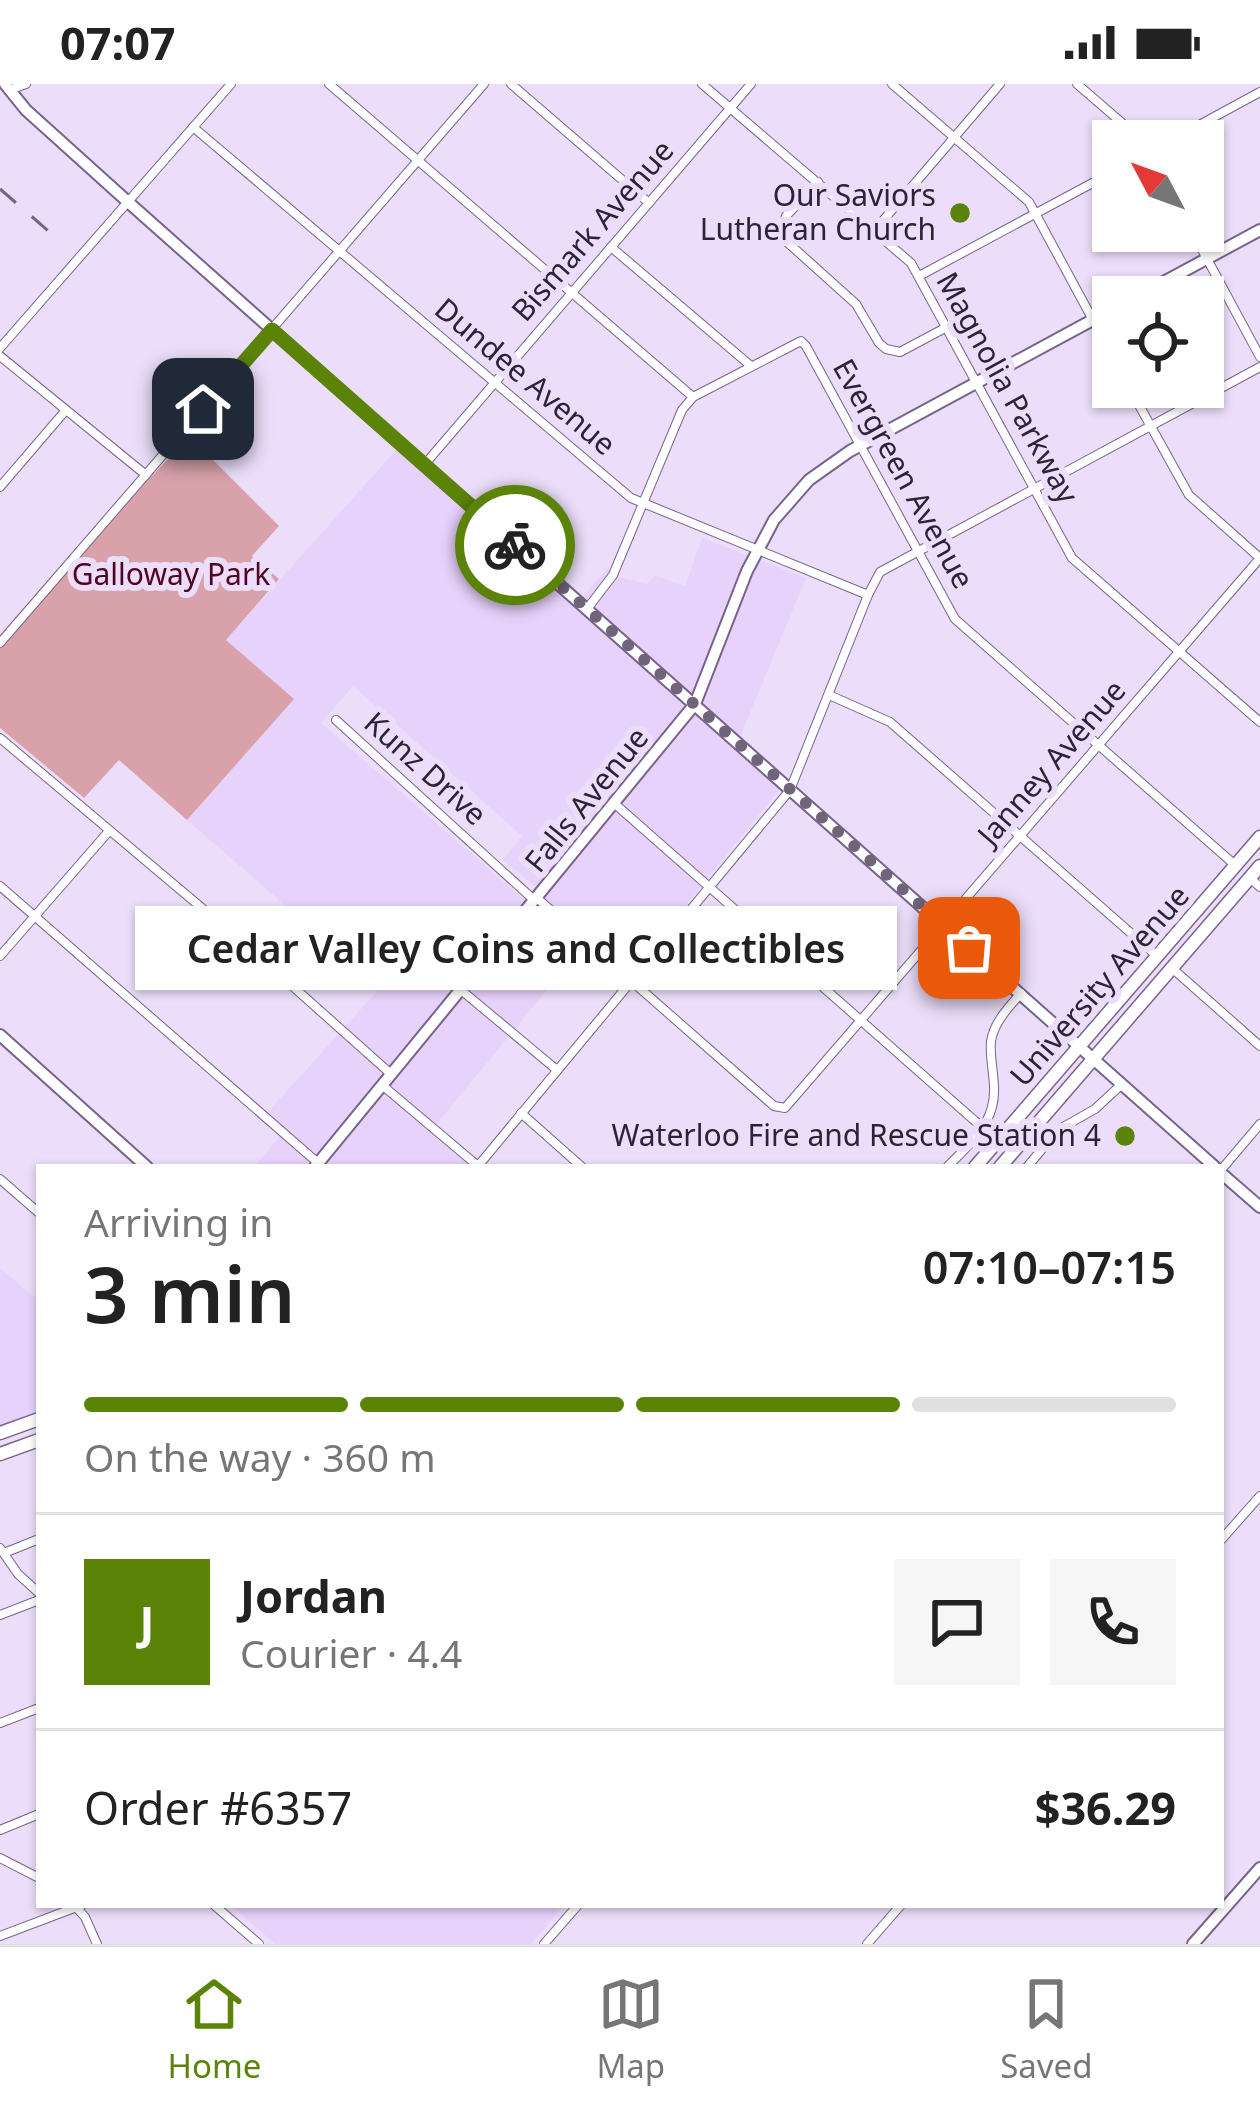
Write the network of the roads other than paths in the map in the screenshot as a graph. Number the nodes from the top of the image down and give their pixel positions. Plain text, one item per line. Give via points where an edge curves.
1 (26, 84) edge
2 (231, 84) edge
3 (329, 84) edge
4 (484, 84) edge
5 (511, 84) edge
6 (702, 84) edge
7 (751, 84) edge
8 (892, 84) edge
9 (1000, 84) edge
10 (1077, 84) edge
11 (1259, 89) edge
12 (5, 90) edge
13 (730, 108) junction
14 (1119, 120) edge
15 (1206, 120) edge
16 (193, 127) junction
17 (954, 137) junction
18 (418, 160) junction
19 (818, 182) junction
20 (1092, 183) edge
21 (128, 202) junction
22 (649, 203) junction
23 (1036, 214) junction
24 (1260, 230) edge
25 (874, 231) junction
26 (611, 247) junction
27 (340, 251) junction
28 (1203, 252) edge
29 (1207, 259) junction
30 (1175, 276) edge
31 (919, 277) junction
32 (572, 293) junction
33 (1092, 318) edge
34 (1092, 321) edge
35 (945, 328) junction
36 (272, 330) junction
37 (0, 352) edge
38 (1260, 357) edge
39 (751, 366) junction
40 (1260, 367) edge
41 (496, 383) junction
42 (976, 383) junction
43 (693, 397) junction
44 (1141, 408) edge
45 (66, 410) junction
46 (1151, 426) junction
47 (861, 446) junction
48 (425, 464) junction
49 (146, 476) junction
50 (0, 487) edge
51 (1035, 489) junction
52 (644, 504) junction
53 (757, 550) junction
54 (919, 551) junction
55 (1260, 558) edge
56 (868, 595) junction
57 (587, 609) junction
58 (0, 643) edge
59 (1180, 651) junction
60 (829, 695) junction
61 (695, 704) junction
62 (336, 720) dead end
63 (1260, 722) edge
64 (0, 738) edge
65 (1099, 745) junction
66 (790, 790) junction
67 (615, 804) junction
68 (109, 831) junction
69 (1021, 836) junction
70 (1260, 837) edge
71 (1235, 866) junction
72 (1260, 866) edge
73 (1255, 882) edge
74 (0, 886) edge
75 (710, 887) junction
76 (537, 900) junction
77 (35, 916) junction
78 (944, 926) junction
79 (0, 956) edge
80 (1157, 956) junction
81 (1172, 968) junction
82 (632, 980) junction
83 (461, 990) junction
84 (1021, 994) junction
85 (861, 1021) junction
86 (0, 1035) edge
87 (1079, 1046) junction
88 (1260, 1046) edge
89 (1094, 1059) junction
90 (557, 1070) junction
91 (391, 1074) junction
92 (1122, 1084) junction
93 (382, 1085) junction
94 (785, 1108) joint
95 (521, 1113) junction
96 (1260, 1124) edge
97 (983, 1128) junction
98 (144, 1164) edge
99 (316, 1164) edge
100 (318, 1164) edge
101 (476, 1164) edge
102 (480, 1164) edge
103 (579, 1164) edge
104 (950, 1164) edge
105 (978, 1164) edge
106 (1003, 1164) edge
107 (1030, 1164) edge
108 (1212, 1164) edge
109 (1224, 1164) edge
110 (1224, 1175) edge
111 (0, 1179) edge
112 (1260, 1207) edge
113 (36, 1210) edge
114 (36, 1420) edge
115 (0, 1432) edge
116 (36, 1441) edge
117 (0, 1454) edge
118 (1260, 1496) edge
119 (1224, 1537) edge
120 (36, 1539) edge
121 (2, 1550) edge
122 (36, 1593) edge
123 (36, 1597) edge
124 (0, 1615) edge
125 (36, 1709) edge
126 (0, 1724) edge
127 (36, 1815) edge
128 (0, 1830) edge
129 (0, 1858) edge
130 (1260, 1868) edge
131 (36, 1876) edge
132 (72, 1908) edge
133 (78, 1908) edge
134 (217, 1908) edge
135 (575, 1908) edge
136 (899, 1908) edge
137 (0, 1936) edge
138 (97, 1944) edge
139 (259, 1944) edge
140 (544, 1944) edge
141 (867, 1944) edge
142 (1193, 1944) edge

1 - 12 street
2 - 16 street
3 - 18 street
4 - 18 street
5 - 22 street
6 - 13 street, Magnolia Parkway
7 - 13 street, Bismark Avenue
8 - 17 street
9 - 17 street
10 - 14 street
11 - 15 street
12 - 21 main road
13 - 19 street, Magnolia Parkway
13 - 22 street, Bismark Avenue
16 - 21 street
16 - 27 street, Dundee Avenue
17 - 23 street
17 - 25 street
18 - 27 street
18 - 32 street
19 - 25 street, Magnolia Parkway
19 - 35 street via 786,217 787,242 856,304 886,349 900,352
20 - 23 street
21 - 36 main road
21 - 37 street
22 - 26 street, Bismark Avenue
23 - 31 street
23 - 33 street
24 - 29 main road
25 - 31 street, Magnolia Parkway
26 - 32 street, Bismark Avenue
26 - 39 street
27 - 36 street
27 - 41 street, Dundee Avenue
28 - 29 street
29 - 30 main road
29 - 38 street
31 - 35 street, Magnolia Parkway
32 - 41 street, Bismark Avenue
32 - 43 street
34 - 42 main road, Falls Avenue
35 - 42 street, Magnolia Parkway
36 - 48 main road
36 - 49 street
37 - 45 street
39 - 43 street
39 - 47 street, Evergreen Avenue via 801,341
40 - 46 street
41 - 48 street, Bismark Avenue
41 - 52 street, Dundee Avenue
42 - 47 main road, Falls Avenue
42 - 51 street, Magnolia Parkway
43 - 52 street
44 - 46 street
45 - 49 street
45 - 50 street
46 - 51 street
46 - 55 street via 1189,495
47 - 53 main road, Falls Avenue via 797,492
47 - 54 street, Evergreen Avenue
48 - 57 main road
49 - 58 street
51 - 54 street
51 - 59 street, Magnolia Parkway via 1072,558
52 - 53 street, Dundee Avenue
52 - 57 street via 613,575
53 - 56 street, Dundee Avenue
53 - 61 main road, Falls Avenue
54 - 56 street via 880,572
54 - 65 street, Evergreen Avenue via 955,619
55 - 59 street, Janney Avenue
56 - 60 street
57 - 61 main road
59 - 63 street, Magnolia Parkway
59 - 65 street, Janney Avenue
60 - 66 street
60 - 69 street via 890,722
61 - 66 main road
61 - 67 main road, Falls Avenue
62 - 76 street, Kunz Drive
64 - 68 street
65 - 69 street, Janney Avenue
65 - 71 street, Evergreen Avenue
66 - 75 street
66 - 78 main road
67 - 75 street
67 - 76 main road, Falls Avenue
68 - 77 street
68 - 91 street
69 - 78 street, Janney Avenue
69 - 80 street
70 - 71 main road, University Avenue
71 - 80 main road, University Avenue
72 - 73 main road, University Avenue
73 - 81 main road, University Avenue
74 - 77 street
75 - 82 street
75 - 85 street
76 - 82 street, Kunz Drive
76 - 83 main road, Falls Avenue
77 - 79 street
77 - 99 street
78 - 84 main road
78 - 85 street, Janney Avenue
80 - 87 main road, University Avenue
81 - 88 street
81 - 89 main road, University Avenue
82 - 90 street
82 - 94 street, Kunz Drive via 773,1106
83 - 90 street
83 - 91 main road, Falls Avenue
84 - 87 main road
84 - 97 street via 994,1031 994,1094
85 - 94 street, Janney Avenue
85 - 97 street
86 - 98 main road
87 - 89 main road
87 - 105 main road, University Avenue
89 - 92 main road
89 - 106 main road, University Avenue
90 - 95 street
91 - 93 main road, Falls Avenue
92 - 107 street via 1058,1130
92 - 108 main road
93 - 100 main road, Falls Avenue
93 - 101 street
95 - 102 street
95 - 103 street
96 - 109 street
97 - 104 street
110 - 112 main road
111 - 113 street
114 - 115 main road
116 - 117 main road
118 - 119 street
120 - 121 street
121 - 122 street
123 - 124 street
125 - 126 street
127 - 128 street
129 - 131 street
130 - 142 main road
132 - 137 street
133 - 138 street
134 - 139 street
135 - 140 street
136 - 141 street

